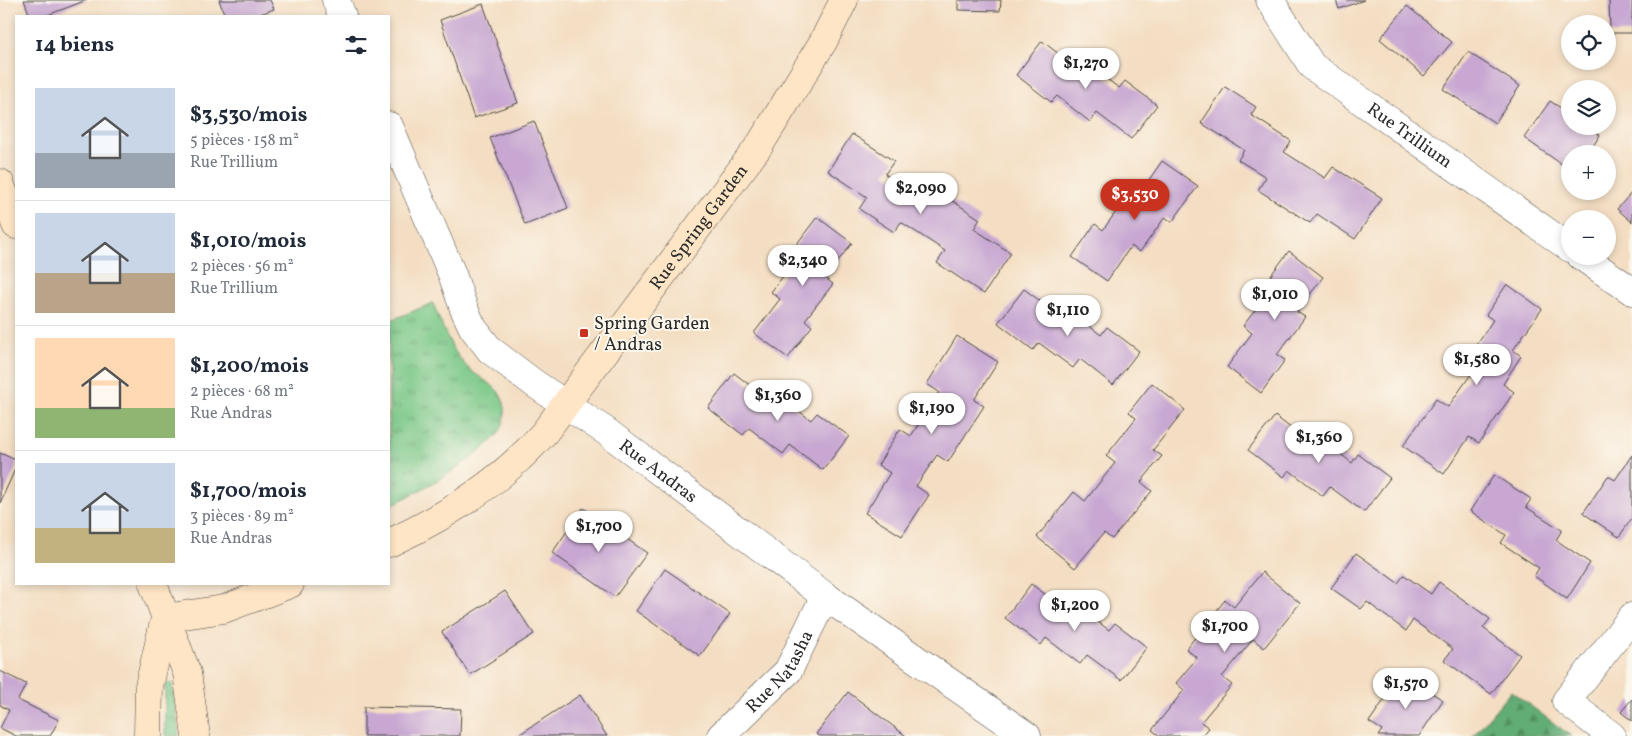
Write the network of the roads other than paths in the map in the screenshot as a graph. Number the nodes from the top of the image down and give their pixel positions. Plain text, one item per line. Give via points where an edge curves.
1 (336, 0) edge
2 (844, 0) edge
3 (1270, 0) edge
4 (342, 15) edge
5 (390, 128) edge
6 (0, 183) edge
7 (15, 222) edge
8 (1561, 242) edge
9 (1595, 265) edge
10 (1632, 291) edge
11 (566, 405) junction
12 (390, 544) edge
13 (154, 585) edge
14 (287, 585) edge
15 (824, 596) junction
16 (1632, 617) edge
17 (165, 618) junction
18 (148, 736) edge
19 (196, 736) edge
20 (721, 736) edge
21 (1027, 736) edge
22 (1612, 736) edge

1 - 4 street
2 - 11 street, Rue Spring Garden via 823,42 760,146
3 - 8 street, Rue Trillium via 1312,66
5 - 11 street, Rue Andras via 473,328 502,360
6 - 7 street
9 - 10 street
11 - 12 street, Rue Spring Garden via 537,441 486,487 433,522
11 - 15 street, Rue Andras via 607,432
13 - 17 street
14 - 17 street via 224,609
15 - 20 street, Rue Natasha via 788,671
15 - 21 street, Rue Andras
16 - 22 street via 1566,701
17 - 18 street via 149,686
17 - 19 street via 187,673

